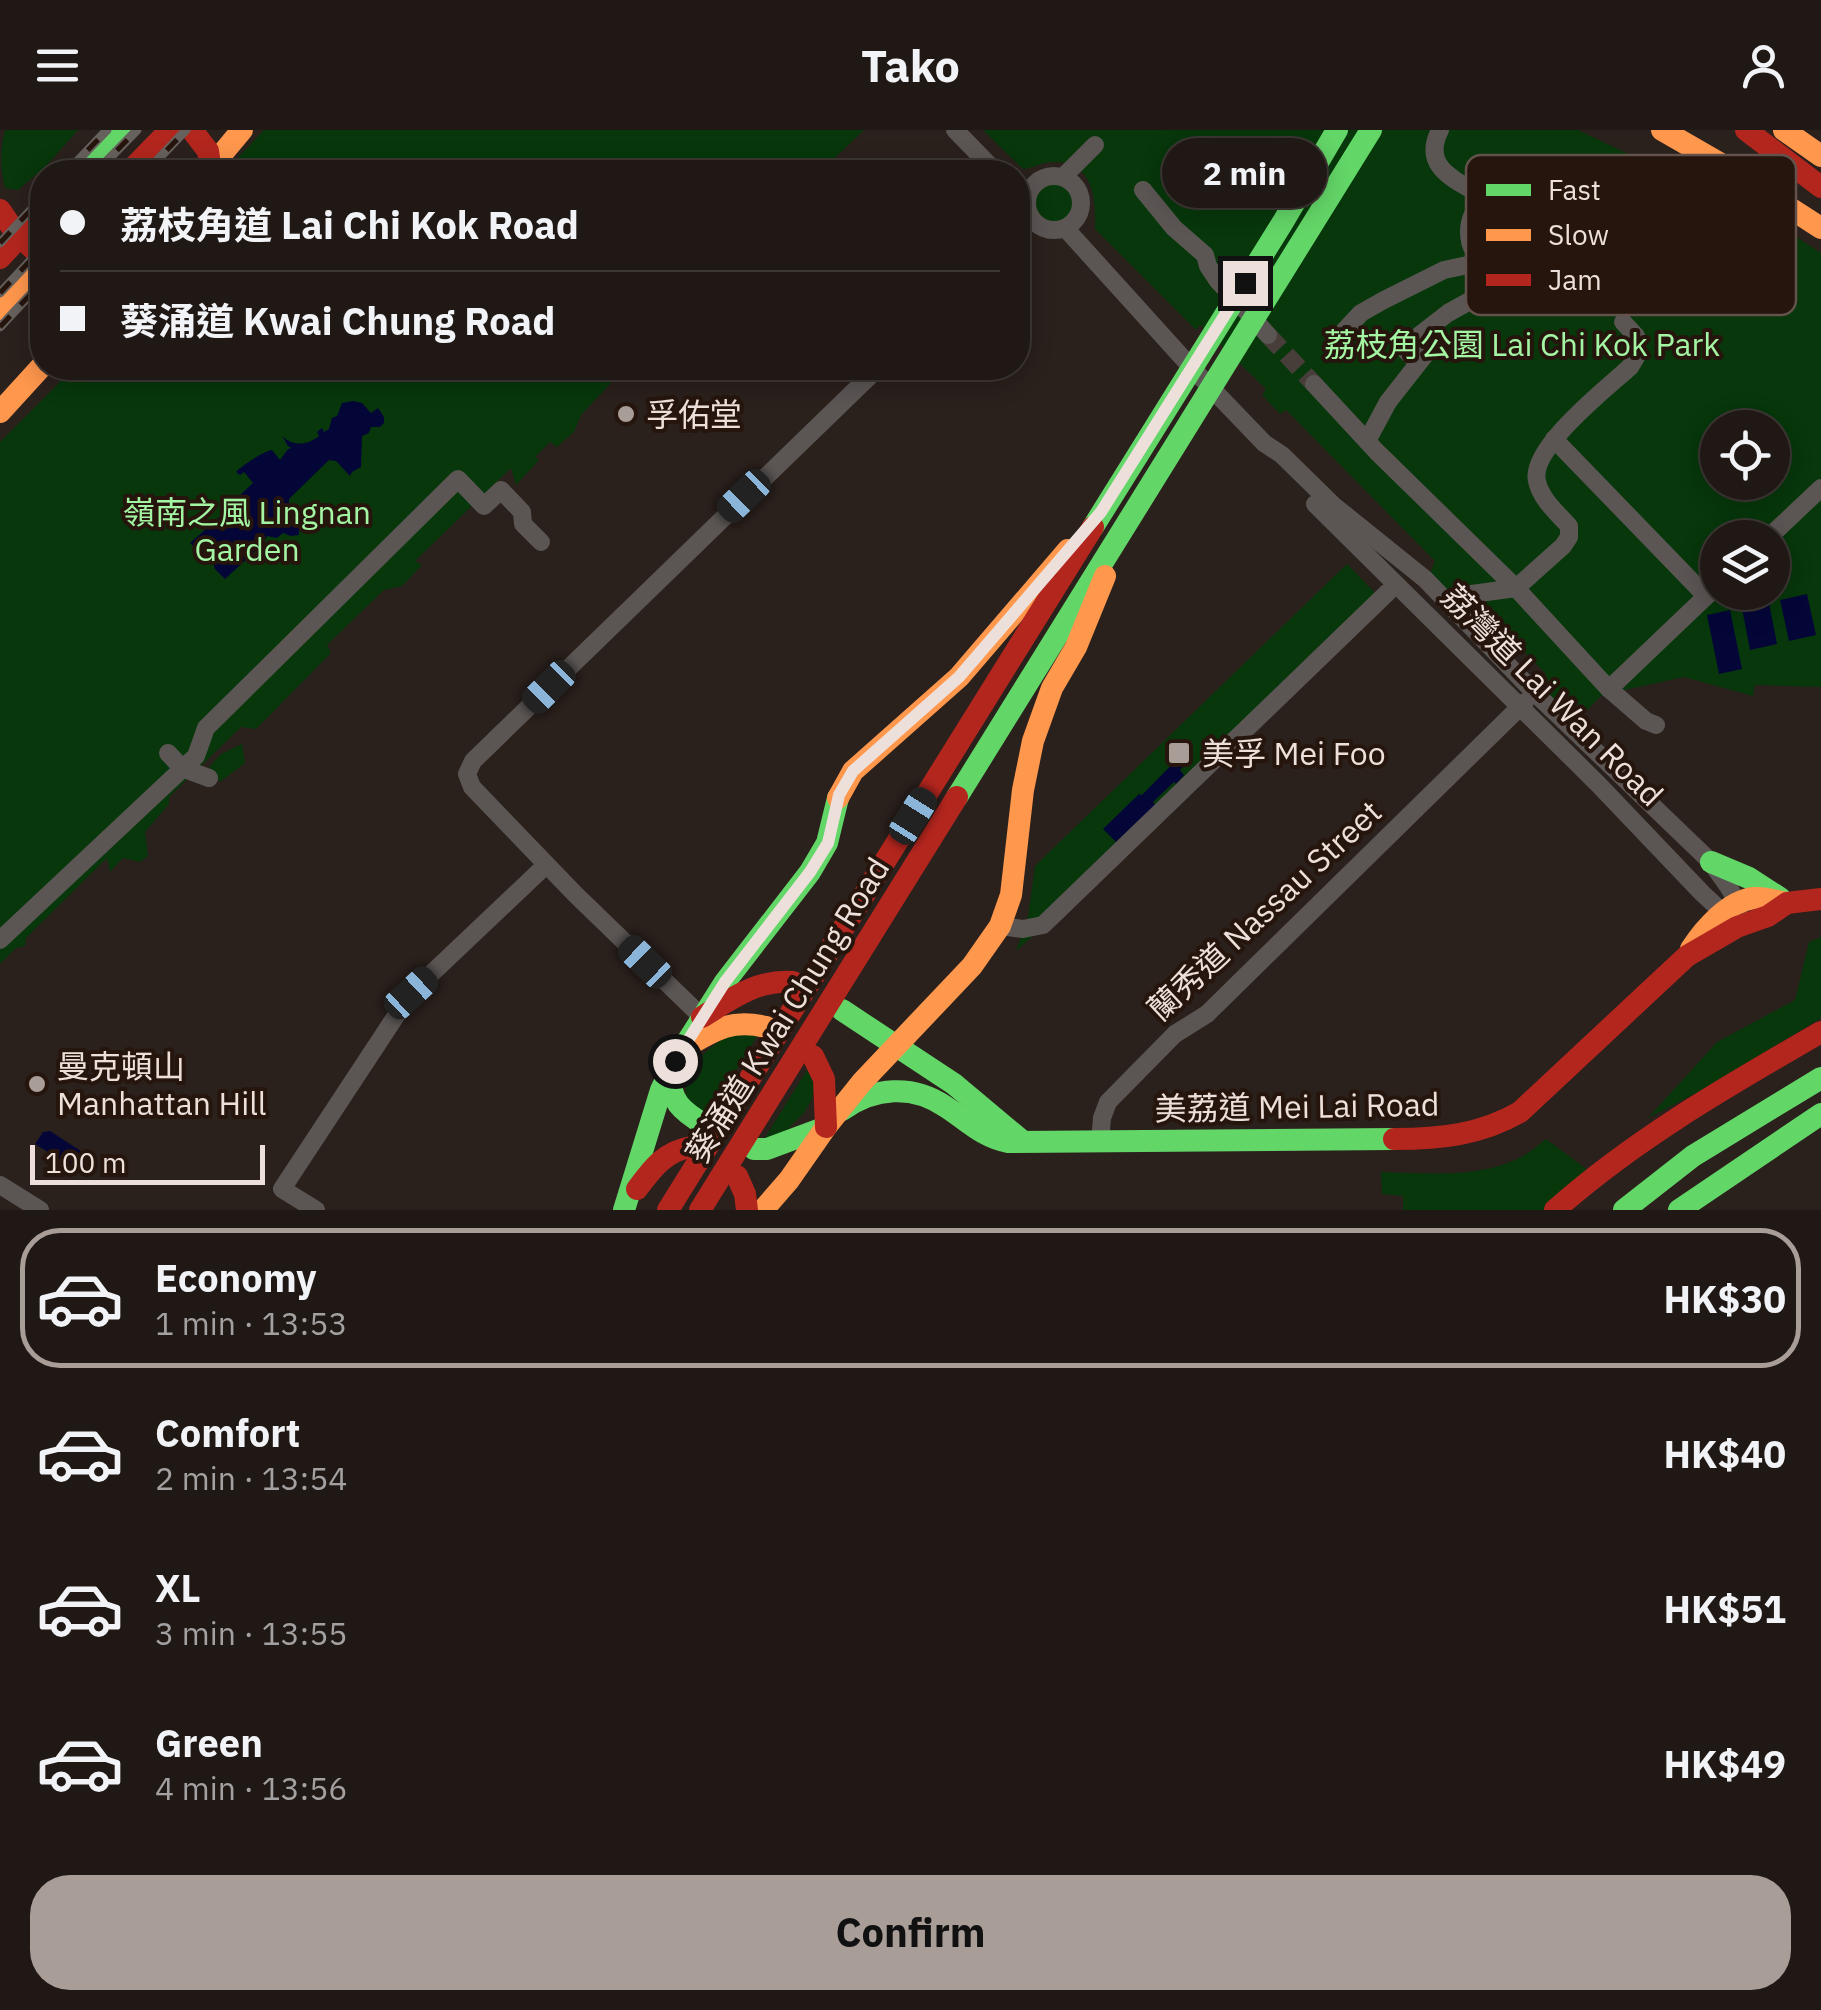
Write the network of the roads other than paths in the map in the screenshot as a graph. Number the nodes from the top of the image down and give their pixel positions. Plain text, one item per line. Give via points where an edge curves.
1 (122, 130) edge
2 (170, 130) edge
3 (955, 130) edge
4 (1337, 130) edge
5 (1372, 130) edge
6 (1440, 130) edge
7 (1662, 130) edge
8 (1746, 130) edge
9 (1784, 130) edge
10 (241, 132) edge
11 (196, 135) edge
12 (1095, 145) dead end
13 (1705, 155) edge
14 (1778, 155) edge
15 (1821, 156) edge
16 (93, 160) edge
17 (141, 160) edge
18 (209, 160) edge
19 (219, 160) edge
20 (984, 160) edge
21 (1796, 169) edge
22 (1063, 177) junction
23 (1466, 185) edge
24 (1030, 187) edge
25 (1821, 188) edge
26 (1143, 190) dead end
27 (0, 210) edge
28 (1796, 212) edge
29 (1030, 225) edge
30 (30, 227) edge
31 (1821, 228) edge
32 (1066, 229) junction
33 (30, 248) edge
34 (0, 258) edge
35 (1466, 265) edge
36 (30, 275) edge
37 (1466, 303) edge
38 (0, 309) edge
39 (1623, 322) dead end
40 (1268, 335) tunnel mouth
41 (1332, 343) dead end
42 (30, 379) edge
43 (866, 380) edge
44 (1314, 384) tunnel mouth
45 (0, 412) edge
46 (1554, 438) junction
47 (1367, 441) junction
48 (1264, 442) junction
49 (1821, 488) edge
50 (1101, 512) junction
51 (1787, 520) edge
52 (1126, 527) junction
53 (541, 542) dead end
54 (1700, 579) edge
55 (1516, 588) junction
56 (1388, 592) dead end
57 (1457, 596) dead end
58 (1700, 603) edge
59 (1610, 690) junction
60 (1534, 692) junction
61 (1519, 707) junction
62 (1656, 725) dead end
63 (168, 753) dead end
64 (182, 768) junction
65 (209, 778) dead end
66 (1705, 857) junction
67 (546, 865) junction
68 (1821, 899) edge
69 (1787, 903) junction
70 (1733, 915) junction
71 (1000, 926) junction
72 (0, 940) edge
73 (794, 982) dead end
74 (842, 1010) dead end
75 (702, 1018) junction
76 (766, 1027) dead end
77 (1821, 1032) edge
78 (895, 1046) junction
79 (682, 1049) junction
80 (1821, 1050) edge
81 (813, 1056) dead end
82 (669, 1072) junction
83 (1821, 1078) edge
84 (1821, 1114) edge
85 (830, 1121) junction
86 (705, 1125) dead end
87 (1021, 1140) junction
88 (1100, 1142) junction
89 (691, 1147) dead end
90 (754, 1150) dead end
91 (737, 1176) dead end
92 (0, 1184) edge
93 (626, 1205) edge
94 (671, 1205) edge
95 (40, 1210) edge
96 (316, 1210) edge
97 (700, 1210) edge
98 (747, 1210) edge
99 (763, 1210) edge
100 (1556, 1210) edge
101 (1587, 1210) edge
102 (1624, 1210) edge
103 (1679, 1210) edge

1 - 16 main road
2 - 17 main road
3 - 20 street
4 - 50 main road, 葵涌道 Kwai Chung Road
5 - 52 main road, 葵涌道 Kwai Chung Road
6 - 23 street via 1433,144 1437,162
7 - 13 main road
8 - 14 main road
9 - 15 main road
10 - 19 main road
11 - 18 main road
12 - 22 street
21 - 25 main road
22 - 24 street, 荔灣道 Lai Wan Road via 1047,176
22 - 32 street via 1082,202
26 - 40 street via 1206,255 1218,281
27 - 33 main road
28 - 31 main road
29 - 32 street, 荔灣道 Lai Wan Road
30 - 34 main road
32 - 48 street, 荔灣道 Lai Wan Road
35 - 41 street via 1384,300
36 - 38 main road
37 - 47 street via 1408,344 1412,357 1424,356
39 - 46 street via 1636,336 1636,357
42 - 45 main road
43 - 67 street via 474,761 467,774 472,787
44 - 47 street
46 - 54 street
46 - 55 street via 1536,473 1537,485 1570,526 1569,537
47 - 55 street
48 - 60 street, 荔灣道 Lai Wan Road via 1424,578
48 - 61 street, 荔灣道 Lai Wan Road via 1276,466
49 - 51 street
50 - 75 main road via 959,677 853,771 839,795 828,843
50 - 94 main road, 葵涌道 Kwai Chung Road
52 - 71 main road via 1038,724 1025,773 1011,895
52 - 97 main road, 葵涌道 Kwai Chung Road
53 - 64 street via 501,490 484,506 458,479 240,692 206,728 196,756
55 - 57 street
55 - 59 street
56 - 71 street via 1044,925
58 - 59 street
59 - 62 street
60 - 61 street, 蘭秀道 Nassau Street
60 - 66 street, 荔灣道 Lai Wan Road
61 - 70 street, 荔灣道 Lai Wan Road
61 - 88 street, 蘭秀道 Nassau Street via 1207,1014 1176,1034 1108,1102
63 - 64 street
64 - 65 street
64 - 72 street
66 - 69 main road
66 - 70 street, 荔灣道 Lai Wan Road via 1732,889
67 - 75 street
67 - 96 street via 411,993 282,1189
68 - 69 main road
69 - 70 main road via 1768,916
70 - 88 main road, 美荔道 Mei Lai Road via 1497,1126 1430,1139
71 - 78 main road via 972,966
73 - 75 main road via 756,985
74 - 78 main road
75 - 79 main road
76 - 79 main road via 735,1022
77 - 100 main road via 1663,1126
78 - 85 main road
78 - 87 main road
79 - 82 main road
80 - 101 main road via 1669,1144
81 - 85 main road
82 - 86 main road via 672,1099
82 - 93 main road
83 - 102 main road via 1693,1156
84 - 103 main road
85 - 87 main road, 美荔道 Mei Lai Road via 867,1096 915,1092 994,1140
85 - 90 main road, 美荔道 Mei Lai Road
85 - 99 main road
87 - 88 main road, 美荔道 Mei Lai Road
89 - 93 main road via 667,1154
91 - 98 main road
92 - 95 street

